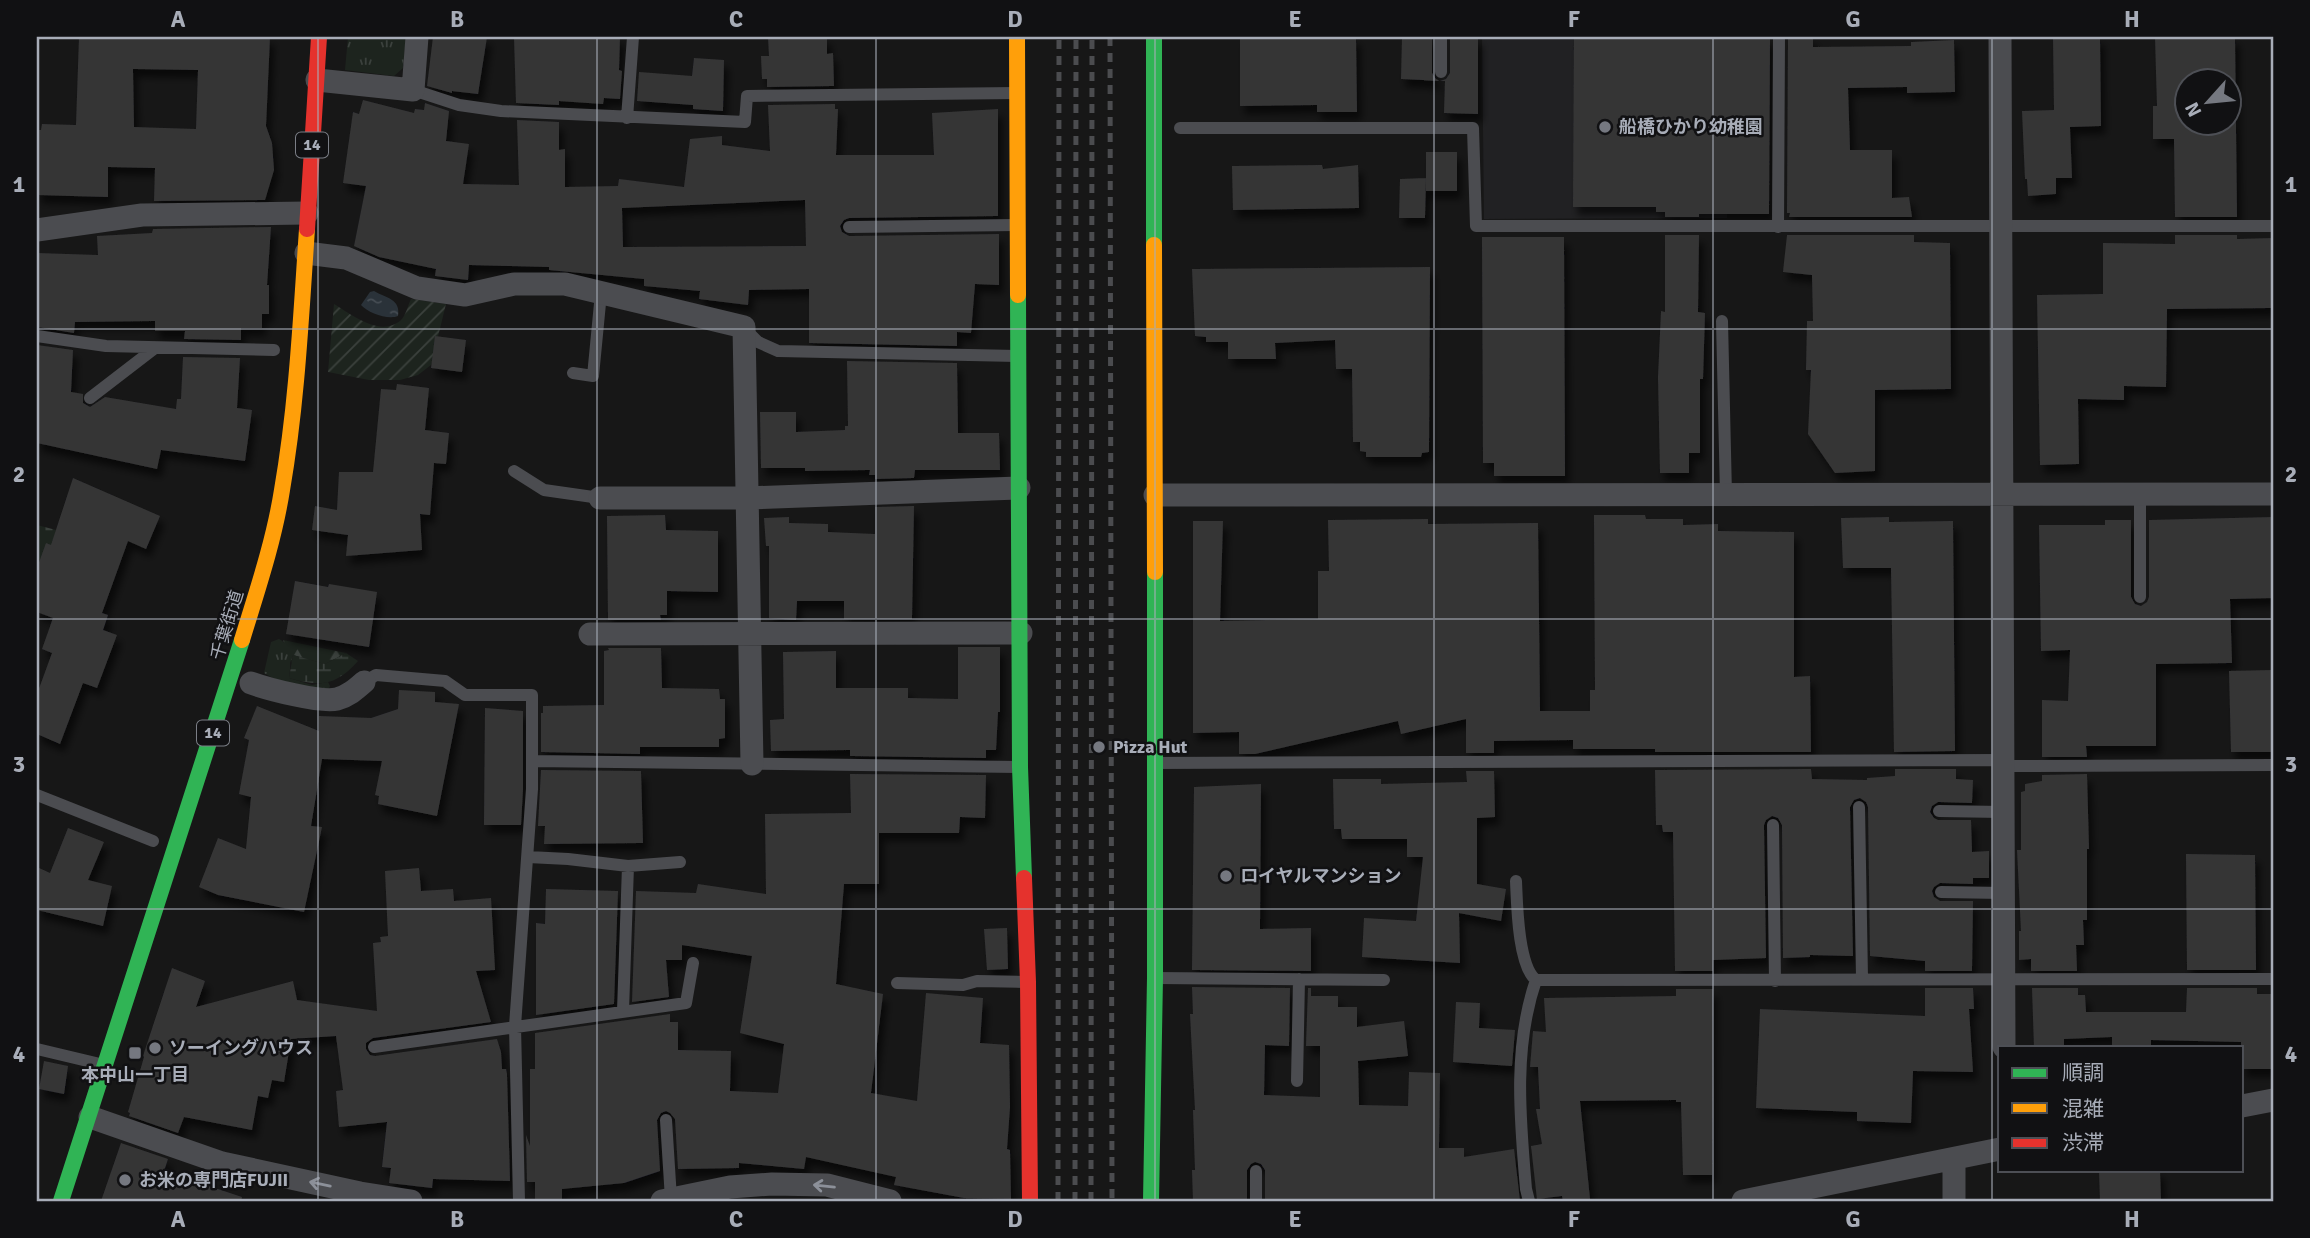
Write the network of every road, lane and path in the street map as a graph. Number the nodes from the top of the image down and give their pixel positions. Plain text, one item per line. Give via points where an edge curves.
1 (319, 37) edge
2 (417, 37) edge
3 (633, 37) edge
4 (1017, 37) edge
5 (1154, 37) edge
6 (1441, 37) edge
7 (1779, 37) edge
8 (2000, 37) edge
9 (1441, 72) dead end
10 (317, 80) junction
11 (413, 90) junction
12 (1017, 93) junction
13 (627, 118) junction
14 (1180, 128) dead end
15 (307, 213) junction
16 (1017, 225) junction
17 (2273, 226) edge
18 (849, 227) dead end
19 (1778, 227) junction
20 (2001, 227) junction
21 (37, 230) edge
22 (306, 253) junction
23 (601, 293) junction
24 (1722, 321) dead end
25 (744, 327) junction
26 (37, 336) edge
27 (155, 348) junction
28 (274, 350) dead end
29 (1017, 356) junction
30 (573, 373) dead end
31 (90, 398) dead end
32 (514, 471) dead end
33 (1020, 488) junction
34 (2273, 494) edge
35 (1155, 495) junction
36 (1726, 495) junction
37 (2002, 495) junction
38 (2140, 495) junction
39 (600, 498) joint
40 (747, 498) junction
41 (2140, 597) dead end
42 (1021, 633) junction
43 (590, 634) dead end
44 (749, 635) junction
45 (364, 681) joint
46 (251, 684) dead end
47 (532, 761) junction
48 (1155, 763) junction
49 (2002, 763) junction
50 (751, 764) junction
51 (2273, 765) edge
52 (1020, 766) junction
53 (37, 795) edge
54 (1859, 807) dead end
55 (1939, 811) dead end
56 (2002, 812) junction
57 (1773, 824) dead end
58 (153, 841) dead end
59 (528, 857) junction
60 (680, 862) dead end
61 (628, 866) junction
62 (1516, 881) dead end
63 (1941, 892) dead end
64 (2003, 893) junction
65 (693, 963) dead end
66 (1155, 978) junction
67 (1862, 978) junction
68 (1299, 979) junction
69 (2003, 979) junction
70 (2273, 979) edge
71 (1384, 980) dead end
72 (1536, 980) junction
73 (1774, 981) junction
74 (1028, 982) junction
75 (897, 983) dead end
76 (623, 1011) junction
77 (515, 1026) junction
78 (2004, 1046) edge
79 (374, 1047) dead end
80 (37, 1049) edge
81 (107, 1066) junction
82 (1297, 1081) dead end
83 (2273, 1100) edge
84 (2244, 1106) edge
85 (90, 1117) junction
86 (666, 1120) dead end
87 (1998, 1149) edge
88 (1954, 1159) junction
89 (1256, 1171) dead end
90 (771, 1193) edge
91 (1826, 1194) edge
92 (361, 1197) edge
93 (667, 1200) edge
94 (61, 1201) edge
95 (411, 1201) edge
96 (519, 1201) edge
97 (890, 1201) edge
98 (1030, 1201) edge
99 (1152, 1201) edge
100 (1256, 1201) edge
101 (1529, 1201) edge
102 (1743, 1201) edge
103 (1954, 1201) edge

1 - 10 main road, 千葉街道 / 14
2 - 11 street
3 - 13 lane
4 - 12 main road
5 - 35 main road
6 - 9 lane
7 - 19 lane
8 - 20 street
10 - 11 street
10 - 15 main road, 千葉街道 / 14
11 - 13 lane via 459,105 501,111
12 - 13 lane via 747,96 745,122
12 - 16 main road
14 - 19 lane via 1473,128 1476,226
15 - 21 street via 142,215
15 - 22 main road, 千葉街道 / 14
16 - 18 lane
16 - 29 main road
17 - 20 lane
19 - 20 lane
20 - 37 street
22 - 23 street via 346,258 417,288 466,296 514,284 565,284
22 - 81 main road, 千葉街道 / 14 via 295,407 265,565
23 - 25 street
23 - 30 lane via 593,376
24 - 36 lane
25 - 29 lane via 758,342 778,351
25 - 40 street
26 - 27 lane
27 - 28 lane
27 - 31 lane
29 - 33 main road
32 - 39 lane via 544,490
33 - 40 street
33 - 42 main road
34 - 38 street
35 - 36 street
35 - 48 main road
36 - 37 street
37 - 38 street
37 - 49 street
38 - 41 lane
39 - 40 street
40 - 44 street
42 - 44 street
42 - 52 main road
43 - 44 street
44 - 50 street
45 - 46 street via 351,694 334,700
45 - 47 lane via 376,675 445,681 465,695 532,695
47 - 50 lane
47 - 59 lane
48 - 49 lane
48 - 66 main road
49 - 51 lane
49 - 56 street
50 - 52 lane
52 - 74 main road
53 - 58 lane
54 - 67 lane
55 - 56 lane
56 - 64 street
57 - 73 lane
59 - 61 lane
59 - 77 lane
60 - 61 lane
61 - 76 lane
62 - 72 lane via 1524,955
63 - 64 lane
64 - 69 street
65 - 76 lane via 686,1003
66 - 68 lane
66 - 99 main road
67 - 69 lane
67 - 73 lane
68 - 71 lane
68 - 82 lane
69 - 70 lane
69 - 78 street
72 - 73 lane
72 - 101 lane via 1523,1038 1519,1106
74 - 75 lane
74 - 98 main road
76 - 77 lane
77 - 79 lane
77 - 96 lane
80 - 81 lane
81 - 85 main road, 千葉街道 / 14
83 - 84 street
92 -> 85 street via 222,1163
85 - 94 main road, 千葉街道 / 14
86 - 93 lane
87 - 88 street
88 - 91 street
88 - 103 street
89 - 100 lane
90 - 93 street via 730,1187
97 -> 90 street via 827,1185
91 - 102 street
92 - 95 street

